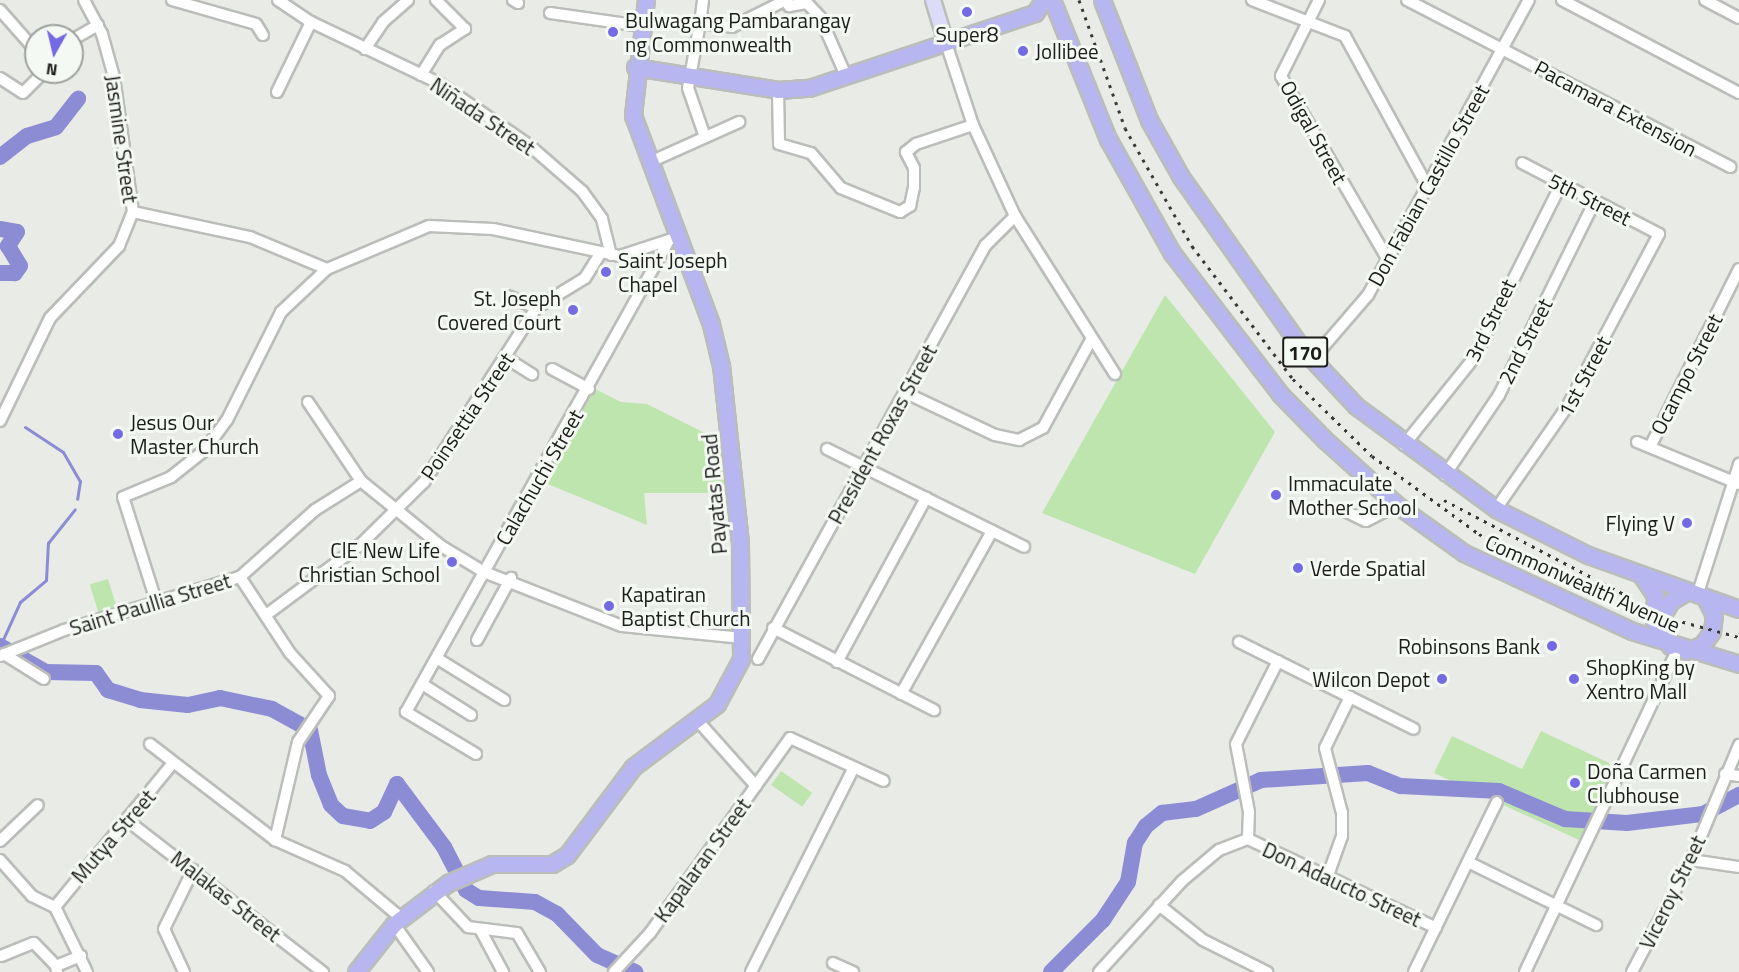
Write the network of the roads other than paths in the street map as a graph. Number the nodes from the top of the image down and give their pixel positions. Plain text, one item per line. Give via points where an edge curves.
1 (84, 0) edge
2 (172, 0) edge
3 (278, 0) edge
4 (408, 0) edge
5 (436, 0) edge
6 (646, 0) edge
7 (703, 0) edge
8 (786, 0) edge
9 (933, 0) edge
10 (1043, 0) edge
11 (1052, 0) edge
12 (1101, 0) edge
13 (1252, 0) edge
14 (1319, 0) edge
15 (1407, 0) edge
16 (1530, 0) edge
17 (1562, 0) edge
18 (1705, 0) edge
19 (1423, 4) edge
20 (0, 10) edge
21 (550, 13) dead end
22 (1739, 18) edge
23 (310, 22) junction
24 (700, 23) junction
25 (1306, 23) junction
26 (98, 25) junction
27 (641, 26) junction
28 (84, 33) edge
29 (263, 35) dead end
30 (24, 37) edge
31 (946, 43) junction
32 (364, 49) junction
33 (1502, 49) junction
34 (635, 67) junction
35 (421, 75) junction
36 (846, 76) junction
37 (689, 77) junction
38 (0, 78) edge
39 (32, 84) edge
40 (778, 90) junction
41 (277, 93) dead end
42 (1739, 93) edge
43 (739, 122) dead end
44 (973, 125) junction
45 (705, 137) junction
46 (650, 162) junction
47 (1522, 163) dead end
48 (1730, 167) dead end
49 (1561, 184) junction
50 (1427, 186) junction
51 (1595, 201) junction
52 (133, 212) junction
53 (1016, 216) junction
54 (1659, 234) joint
55 (674, 239) junction
56 (606, 255) junction
57 (1387, 258) junction
58 (327, 269) junction
59 (1739, 269) edge
60 (508, 296) dead end
61 (536, 308) junction
62 (1091, 340) junction
63 (506, 358) junction
64 (1312, 360) junction
65 (552, 369) dead end
66 (532, 374) dead end
67 (1114, 374) dead end
68 (590, 389) junction
69 (906, 393) junction
70 (308, 402) dead end
71 (0, 421) edge
72 (1637, 442) dead end
73 (1404, 445) junction
74 (1650, 447) junction
75 (827, 449) dead end
76 (1739, 464) edge
77 (864, 468) junction
78 (1445, 475) junction
79 (361, 481) junction
80 (1735, 483) edge
81 (926, 498) junction
82 (1397, 505) junction
83 (392, 509) junction
84 (1496, 509) junction
85 (1343, 510) dead end
86 (992, 531) junction
87 (1024, 547) dead end
88 (484, 572) junction
89 (1642, 576) junction
90 (240, 577) junction
91 (511, 578) junction
92 (1697, 595) junction
93 (157, 604) junction
94 (1739, 609) edge
95 (266, 615) junction
96 (773, 628) junction
97 (1644, 635) junction
98 (742, 638) junction
99 (477, 640) dead end
100 (1239, 642) dead end
101 (1678, 648) junction
102 (7, 653) edge
103 (438, 659) junction
104 (758, 659) dead end
105 (1278, 661) junction
106 (837, 662) junction
107 (1739, 664) edge
108 (44, 679) dead end
109 (422, 684) junction
110 (901, 694) junction
111 (1350, 697) junction
112 (504, 700) dead end
113 (934, 711) dead end
114 (471, 715) dead end
115 (698, 721) junction
116 (1414, 729) dead end
117 (150, 744) dead end
118 (1739, 745) edge
119 (476, 754) dead end
120 (172, 765) junction
121 (853, 769) junction
122 (1725, 774) junction
123 (1739, 776) edge
124 (884, 781) dead end
125 (756, 786) junction
126 (1497, 802) dead end
127 (38, 805) dead end
128 (128, 820) junction
129 (275, 840) junction
130 (1248, 840) junction
131 (0, 841) edge
132 (0, 860) edge
133 (1691, 860) junction
134 (1468, 862) junction
135 (1739, 867) edge
136 (193, 870) junction
137 (1327, 878) junction
138 (434, 891) junction
139 (1159, 905) junction
140 (1557, 905) junction
141 (55, 907) junction
142 (397, 921) junction
143 (1596, 925) dead end
144 (1436, 928) junction
145 (481, 931) junction
146 (0, 956) edge
147 (81, 956) junction
148 (833, 963) dead end
149 (57, 969) edge
150 (617, 969) edge
151 (87, 972) edge
152 (184, 972) edge
153 (323, 972) edge
154 (356, 972) edge
155 (428, 972) edge
156 (503, 972) edge
157 (540, 972) edge
158 (751, 972) edge
159 (853, 972) edge
160 (1100, 972) edge
161 (1267, 972) edge
162 (1414, 972) edge
163 (1525, 972) edge
164 (1632, 972) edge

1 - 26 street, Jasmine Street
2 - 29 street via 256,24
3 - 23 street, Niñada Street
4 - 32 street via 383,22
5 - 35 street via 465,29 440,45
6 - 27 main road, Payatas Road
7 - 24 street
8 - 24 street via 739,25
8 - 36 street via 789,6 807,3 820,17
9 - 31 street
10 - 31 main road via 1035,12
11 - 82 main road, Commonwealth Avenue / 170 via 1107,139 1172,253 1280,394
12 - 64 main road, Commonwealth Avenue / 170 via 1149,120 1181,177
13 - 25 street
14 - 25 street
15 - 19 street, Pacamara Extension
16 - 33 street, Don Fabian Castillo Street
17 - 42 street
18 - 22 street
19 - 33 street, Pacamara Extension
20 - 30 street
21 - 27 street
23 - 32 street, Niñada Street
23 - 41 street
24 - 37 street
25 - 50 street via 1336,31 1351,44 1394,135
25 - 57 street, Odigal Street via 1282,80
26 - 28 street
26 - 52 street, Jasmine Street via 114,76
27 - 34 main road, Payatas Road
31 - 36 main road
31 - 44 street
32 - 35 street, Niñada Street
33 - 48 street, Pacamara Extension
33 - 50 street, Don Fabian Castillo Street
34 - 37 main road
34 - 46 main road, Payatas Road via 633,115
35 - 56 street, Niñada Street via 510,131 582,190 602,219
36 - 40 main road via 809,88
37 - 40 main road
37 - 45 street
38 - 39 street via 23,93
40 - 44 street via 779,144 811,153 841,188 900,212 910,206 914,187 914,168 906,152 916,144
43 - 45 street
44 - 53 street
45 - 46 street
46 - 55 main road, Payatas Road
47 - 49 street, 5th Street
49 - 51 street, 5th Street
49 - 73 street, 3rd Street via 1473,358
50 - 57 street, Don Fabian Castillo Street
51 - 54 street, 5th Street
51 - 78 street, 2nd Street via 1499,394
52 - 58 street via 250,237
52 - 71 street, Jasmine Street via 120,246 50,318
53 - 62 street
53 - 69 street, President Roxas Street via 986,245
54 - 84 street, 1st Street via 1567,407
55 - 56 street
55 - 68 street, Calachuchi Street
55 - 98 main road, Payatas Road via 711,324 723,375 740,543
56 - 58 street via 493,228 445,225 422,228
56 - 61 street, Poinsettia Street via 585,278
57 - 64 street, Don Fabian Castillo Street via 1360,308
58 - 93 street via 281,312 212,442 171,477 123,497
59 - 74 street, Ocampo Street
60 - 61 street
61 - 63 street, Poinsettia Street
62 - 67 street
62 - 69 street via 1043,428 1019,440 995,435
63 - 66 street
63 - 83 street, Poinsettia Street via 444,456
64 - 73 main road, Commonwealth Avenue / 170 via 1356,406
65 - 68 street
68 - 88 street, Calachuchi Street
69 - 77 street, President Roxas Street
70 - 79 street
72 - 74 street
73 - 78 main road, Commonwealth Avenue / 170
74 - 80 street
75 - 77 street
76 - 80 street
77 - 81 street
77 - 96 street, President Roxas Street
78 - 84 main road, Commonwealth Avenue / 170
79 - 83 street
79 - 90 street, Saint Paullia Street via 315,510
80 - 92 street
81 - 86 street
81 - 106 street
82 - 85 street via 1366,521
82 - 97 main road, Commonwealth Avenue / 170 via 1464,553 1512,579
83 - 88 street
83 - 95 street, Poinsettia Street via 359,546
84 - 89 main road, Commonwealth Avenue / 170
86 - 87 street
86 - 110 street
88 - 91 street
88 - 103 street, Calachuchi Street
89 - 92 main road, Commonwealth Avenue / 170
89 - 97 main road via 1657,603
90 - 93 street, Saint Paullia Street
90 - 95 street
91 - 98 street via 622,626
91 - 99 street
92 - 94 main road, Commonwealth Avenue / 170
92 - 101 main road via 1671,601 1663,615 1662,631
92 - 101 main road via 1714,615 1712,631 1702,645
93 - 102 street, Saint Paullia Street
95 - 129 street via 290,652 329,696 308,725
96 - 104 street, President Roxas Street
96 - 106 street
97 - 101 main road, Commonwealth Avenue / 170
98 - 115 main road, Payatas Road via 733,680
100 - 105 street
101 - 107 main road, Commonwealth Avenue / 170
101 - 140 street
102 - 108 street
103 - 109 street, Calachuchi Street
103 - 112 street
105 - 111 street
105 - 130 street via 1238,737
106 - 110 street
109 - 114 street
109 - 119 street, Calachuchi Street via 406,712
110 - 113 street
111 - 116 street
111 - 137 street via 1325,748 1342,813 1342,837
115 - 125 street, Kapalaran Street
115 - 138 main road, Payatas Road via 633,767 559,861 492,864
117 - 120 street
118 - 122 street, Viceroy Street
120 - 128 street, Mutya Street
120 - 129 street
121 - 124 street
121 - 125 street via 790,738
121 - 158 street
122 - 123 street
122 - 133 street, Viceroy Street
125 - 150 street, Kapalaran Street
126 - 134 street
127 - 131 street
128 - 136 street, Malakas Street
128 - 141 street, Mutya Street
129 - 142 street via 345,871
130 - 137 street, Don Adaucto Street
130 - 139 street via 1219,849
132 - 141 street via 32,896
133 - 135 street
133 - 164 street, Viceroy Street
134 - 140 street
134 - 144 street
136 - 152 street via 164,929
136 - 153 street, Malakas Street
137 - 144 street, Don Adaucto Street
138 - 142 main road, Payatas Road
138 - 145 street via 468,927
139 - 160 street
139 - 161 street via 1203,940
140 - 143 street
140 - 163 street
141 - 147 street
142 - 154 main road, Payatas Road
142 - 155 street
144 - 162 street
145 - 156 street
145 - 157 street via 516,933
146 - 149 street via 34,943
147 - 149 street
147 - 151 street
148 - 159 street

